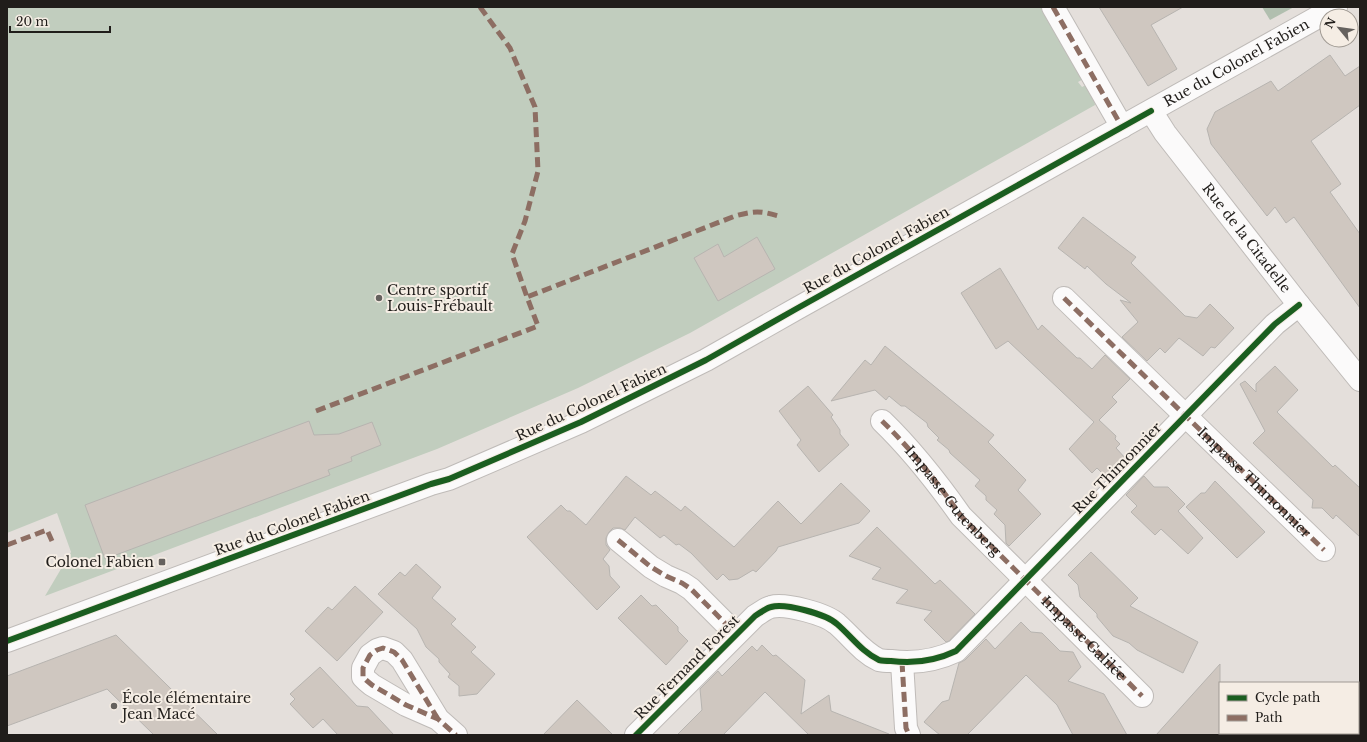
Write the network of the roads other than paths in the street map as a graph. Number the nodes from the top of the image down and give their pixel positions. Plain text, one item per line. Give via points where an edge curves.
1 (1053, 7) edge
2 (1336, 7) edge
3 (1151, 111) junction
4 (1122, 127) junction
5 (1064, 298) dead end
6 (1299, 305) junction
7 (1360, 380) edge
8 (1185, 416) junction
9 (882, 421) dead end
10 (618, 540) dead end
11 (1324, 550) dead end
12 (1025, 580) junction
13 (736, 634) junction
14 (7, 641) edge
15 (956, 651) joint
16 (902, 662) junction
17 (1142, 696) dead end
18 (438, 719) dead end
19 (456, 735) edge
20 (636, 735) edge
21 (908, 735) edge

1 - 4 street
2 - 3 street, Rue du Colonel Fabien
3 - 4 street, Rue du Colonel Fabien
3 - 6 street, Rue de la Citadelle via 1165,133
4 - 14 street, Rue du Colonel Fabien via 706,360 581,422 449,479
5 - 8 street, Impasse Thimonnier
6 - 7 street, Rue de la Citadelle
6 - 8 street, Rue Thimonnier via 1275,324
8 - 11 street, Impasse Thimonnier
8 - 12 street, Rue Thimonnier
9 - 12 street, Impasse Gutenberg via 902,440 961,516
10 - 13 street via 651,567 691,589
12 - 15 street, Rue Thimonnier
12 - 17 street, Impasse Galilée
13 - 16 street, Rue Fernand Forest via 755,616 771,607 794,608 818,614 836,623 864,650 880,660
13 - 20 street, Rue Fernand Forest
15 - 16 street, Rue Fernand Forest via 928,661
16 - 21 street
18 - 19 street

